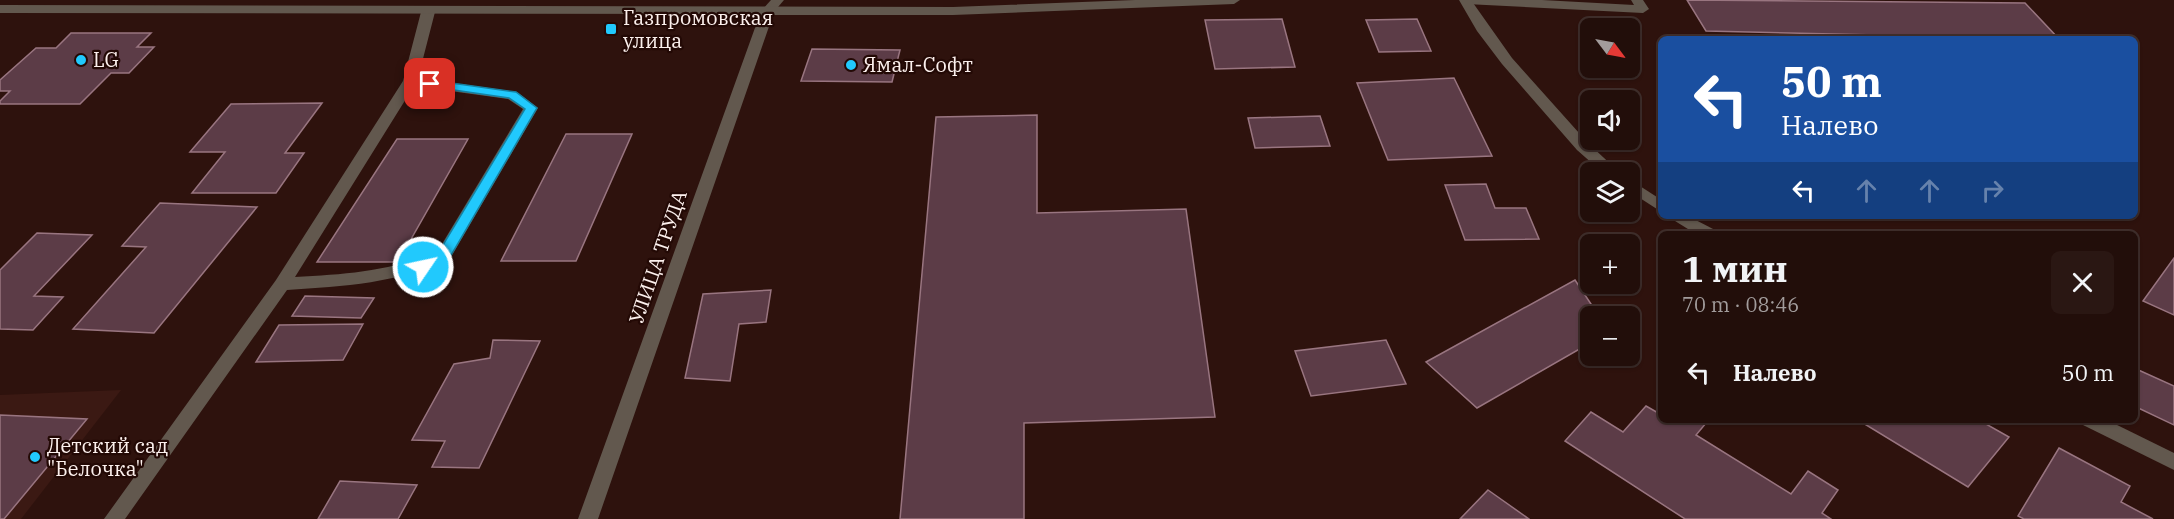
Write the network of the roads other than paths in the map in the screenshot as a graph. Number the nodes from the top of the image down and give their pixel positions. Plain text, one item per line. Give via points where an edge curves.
1 (1234, 0) edge
2 (1466, 0) edge
3 (1637, 0) edge
4 (773, 5) edge
5 (0, 9) edge
6 (428, 12) junction
7 (410, 81) junction
8 (1597, 162) edge
9 (1640, 192) edge
10 (1658, 205) edge
11 (1681, 219) edge
12 (1703, 231) edge
13 (282, 284) junction
14 (2096, 423) edge
15 (2174, 462) edge
16 (114, 519) edge
17 (588, 519) edge

1 - 4 street via 952,11
2 - 3 street via 1643,9
2 - 8 street via 1476,22
4 - 6 street
4 - 17 street, УЛИЦА ТРУДА
5 - 6 street
6 - 7 street
7 - 13 street
7 - 13 street via 512,95 531,108 445,253 423,267 380,277
9 - 10 street
11 - 12 street
13 - 16 street
14 - 15 street

